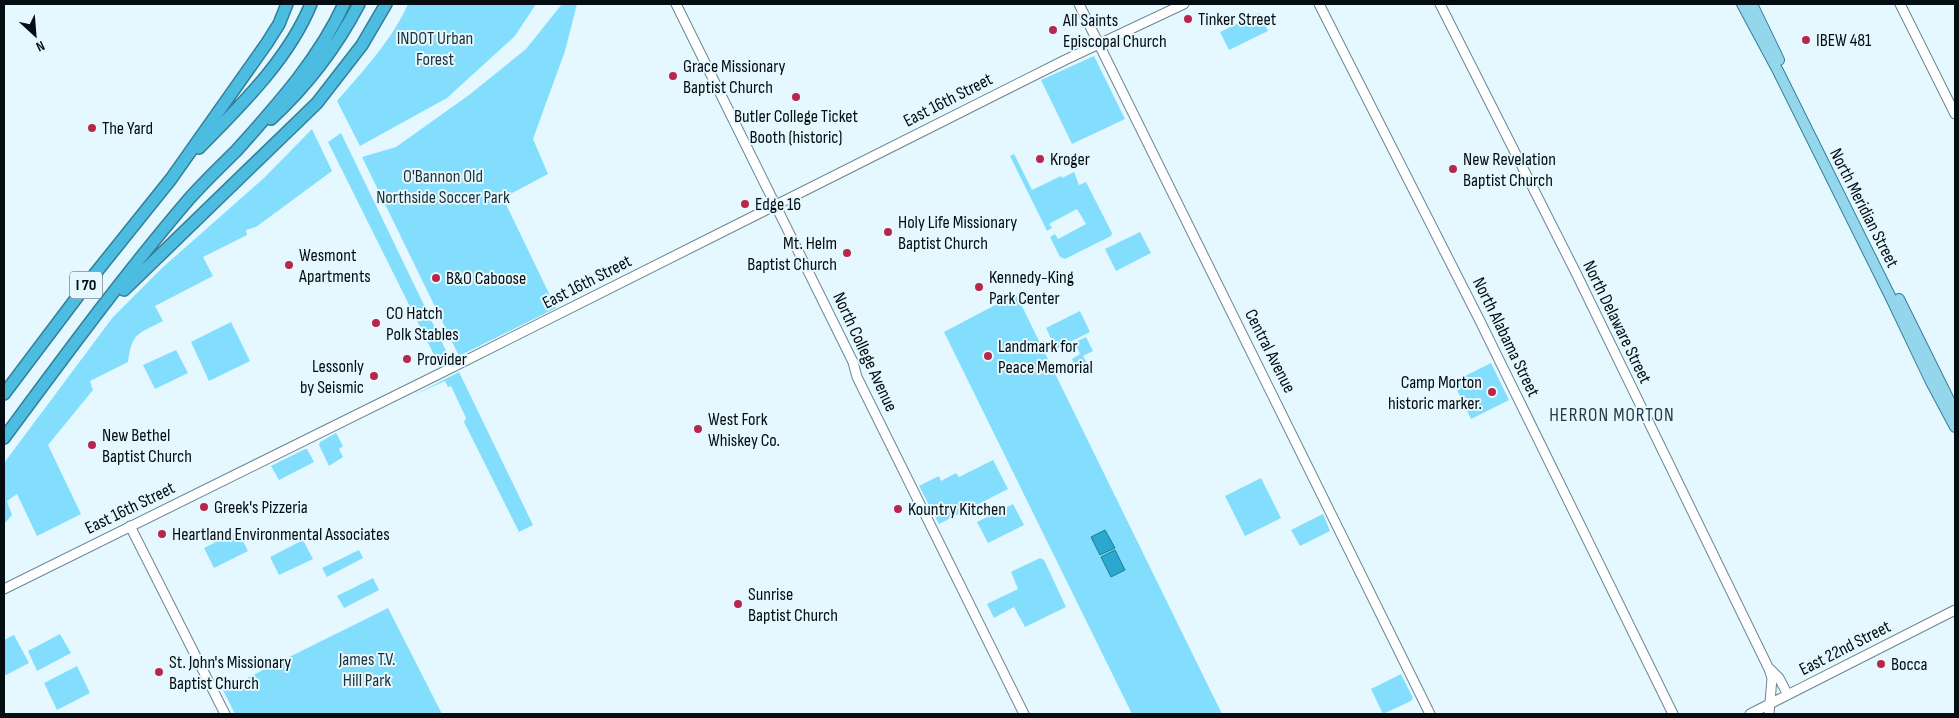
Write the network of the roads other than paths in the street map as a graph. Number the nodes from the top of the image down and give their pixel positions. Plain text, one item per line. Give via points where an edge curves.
1 (287, 4) edge
2 (311, 4) edge
3 (344, 4) edge
4 (359, 4) edge
5 (386, 4) edge
6 (676, 4) edge
7 (1079, 4) edge
8 (1184, 4) edge
9 (1319, 4) edge
10 (1440, 4) edge
11 (1742, 4) edge
12 (1752, 4) edge
13 (1900, 4) edge
14 (1098, 43) junction
15 (317, 62) junction
16 (1955, 114) edge
17 (171, 179) junction
18 (775, 205) junction
19 (75, 342) junction
20 (4, 394) edge
21 (1955, 412) edge
22 (1955, 427) edge
23 (4, 438) edge
24 (130, 526) junction
25 (4, 589) edge
26 (1955, 610) edge
27 (1769, 669) junction
28 (1788, 695) junction
29 (1770, 704) junction
30 (225, 714) edge
31 (1024, 714) edge
32 (1430, 714) edge
33 (1673, 714) edge
34 (1750, 714) edge
35 (1769, 714) edge

1 - 17 highway, I 70 via 267,43
2 - 17 highway via 276,62
3 - 15 highway
4 - 15 highway via 347,27
5 - 19 highway via 362,45 330,89
6 - 18 main road, North College Avenue
7 - 14 main road, Central Avenue
8 - 14 main road, East 16th Street
9 - 33 main road, North Alabama Street via 1480,321
10 - 27 main road, North Delaware Street via 1576,273
11 - 22 main road, North Meridian Street
12 - 21 main road, North Meridian Street
13 - 16 main road
14 - 18 main road, East 16th Street
14 - 32 main road, Central Avenue
15 - 19 highway, I 70 via 190,198
17 - 20 highway, I 70
18 - 24 main road, East 16th Street
18 - 31 main road, North College Avenue
19 - 23 highway, I 70
24 - 25 main road, East 16th Street
24 - 30 main road
26 - 28 main road, East 22nd Street
27 - 28 main road via 1779,678
27 - 29 main road, North Delaware Street via 1772,678
28 - 29 main road, East 22nd Street
29 - 34 main road, East 22nd Street
29 - 35 main road, North Delaware Street

